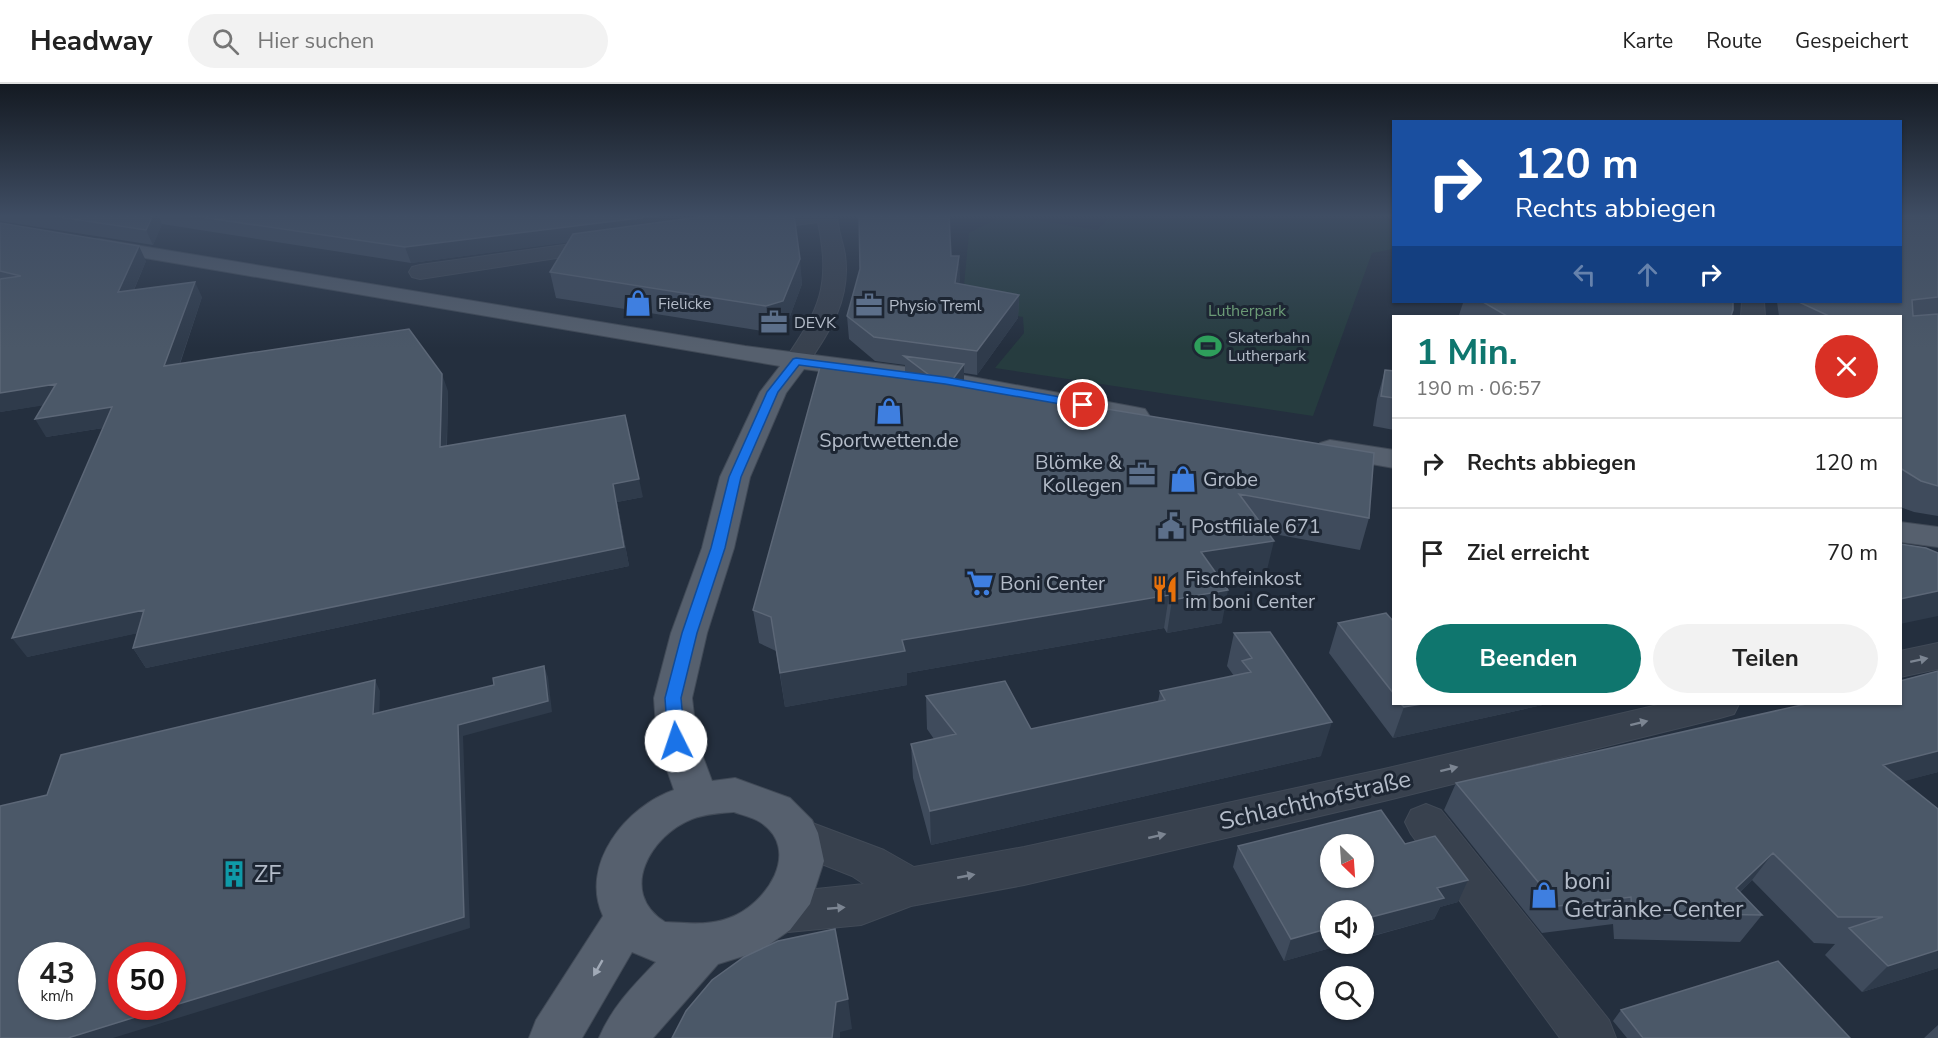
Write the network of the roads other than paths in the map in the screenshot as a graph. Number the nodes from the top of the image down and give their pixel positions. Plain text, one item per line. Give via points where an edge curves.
1 (183, 260) edge
2 (509, 260) edge
3 (834, 260) edge
4 (420, 272) dead end
5 (796, 361) junction
6 (1155, 418) edge
7 (1307, 445) edge
8 (1392, 459) edge
9 (1902, 532) edge
10 (1938, 537) edge
11 (1902, 558) edge
12 (1938, 564) edge
13 (1938, 656) edge
14 (1902, 664) edge
15 (1716, 705) edge
16 (698, 798) junction
17 (1426, 822) dead end
18 (798, 836) junction
19 (909, 887) junction
20 (778, 913) junction
21 (628, 918) junction
22 (702, 948) junction
23 (554, 1038) edge
24 (624, 1038) edge
25 (1591, 1038) edge

1 - 5 main road
2 - 4 street
3 - 5 street via 832,300 818,334
5 - 6 main road via 945,380
5 - 16 main road via 773,392 735,477 673,698 676,741
7 - 8 main road
9 - 10 main road
11 - 12 main road
14 -> 13 street
19 -> 15 street, Schlachthofstraße via 1024,866 1384,785
16 - 18 main road via 735,795 768,804 786,817
16 - 21 main road via 659,817 630,848 620,873 619,893
17 - 25 street
18 - 19 street via 868,863
18 - 20 main road via 800,874
20 -> 19 street, Schlachthofstraße via 861,905
20 - 22 main road via 756,931
21 - 22 main road via 658,942
21 -> 23 main road
22 - 24 main road via 638,1016

